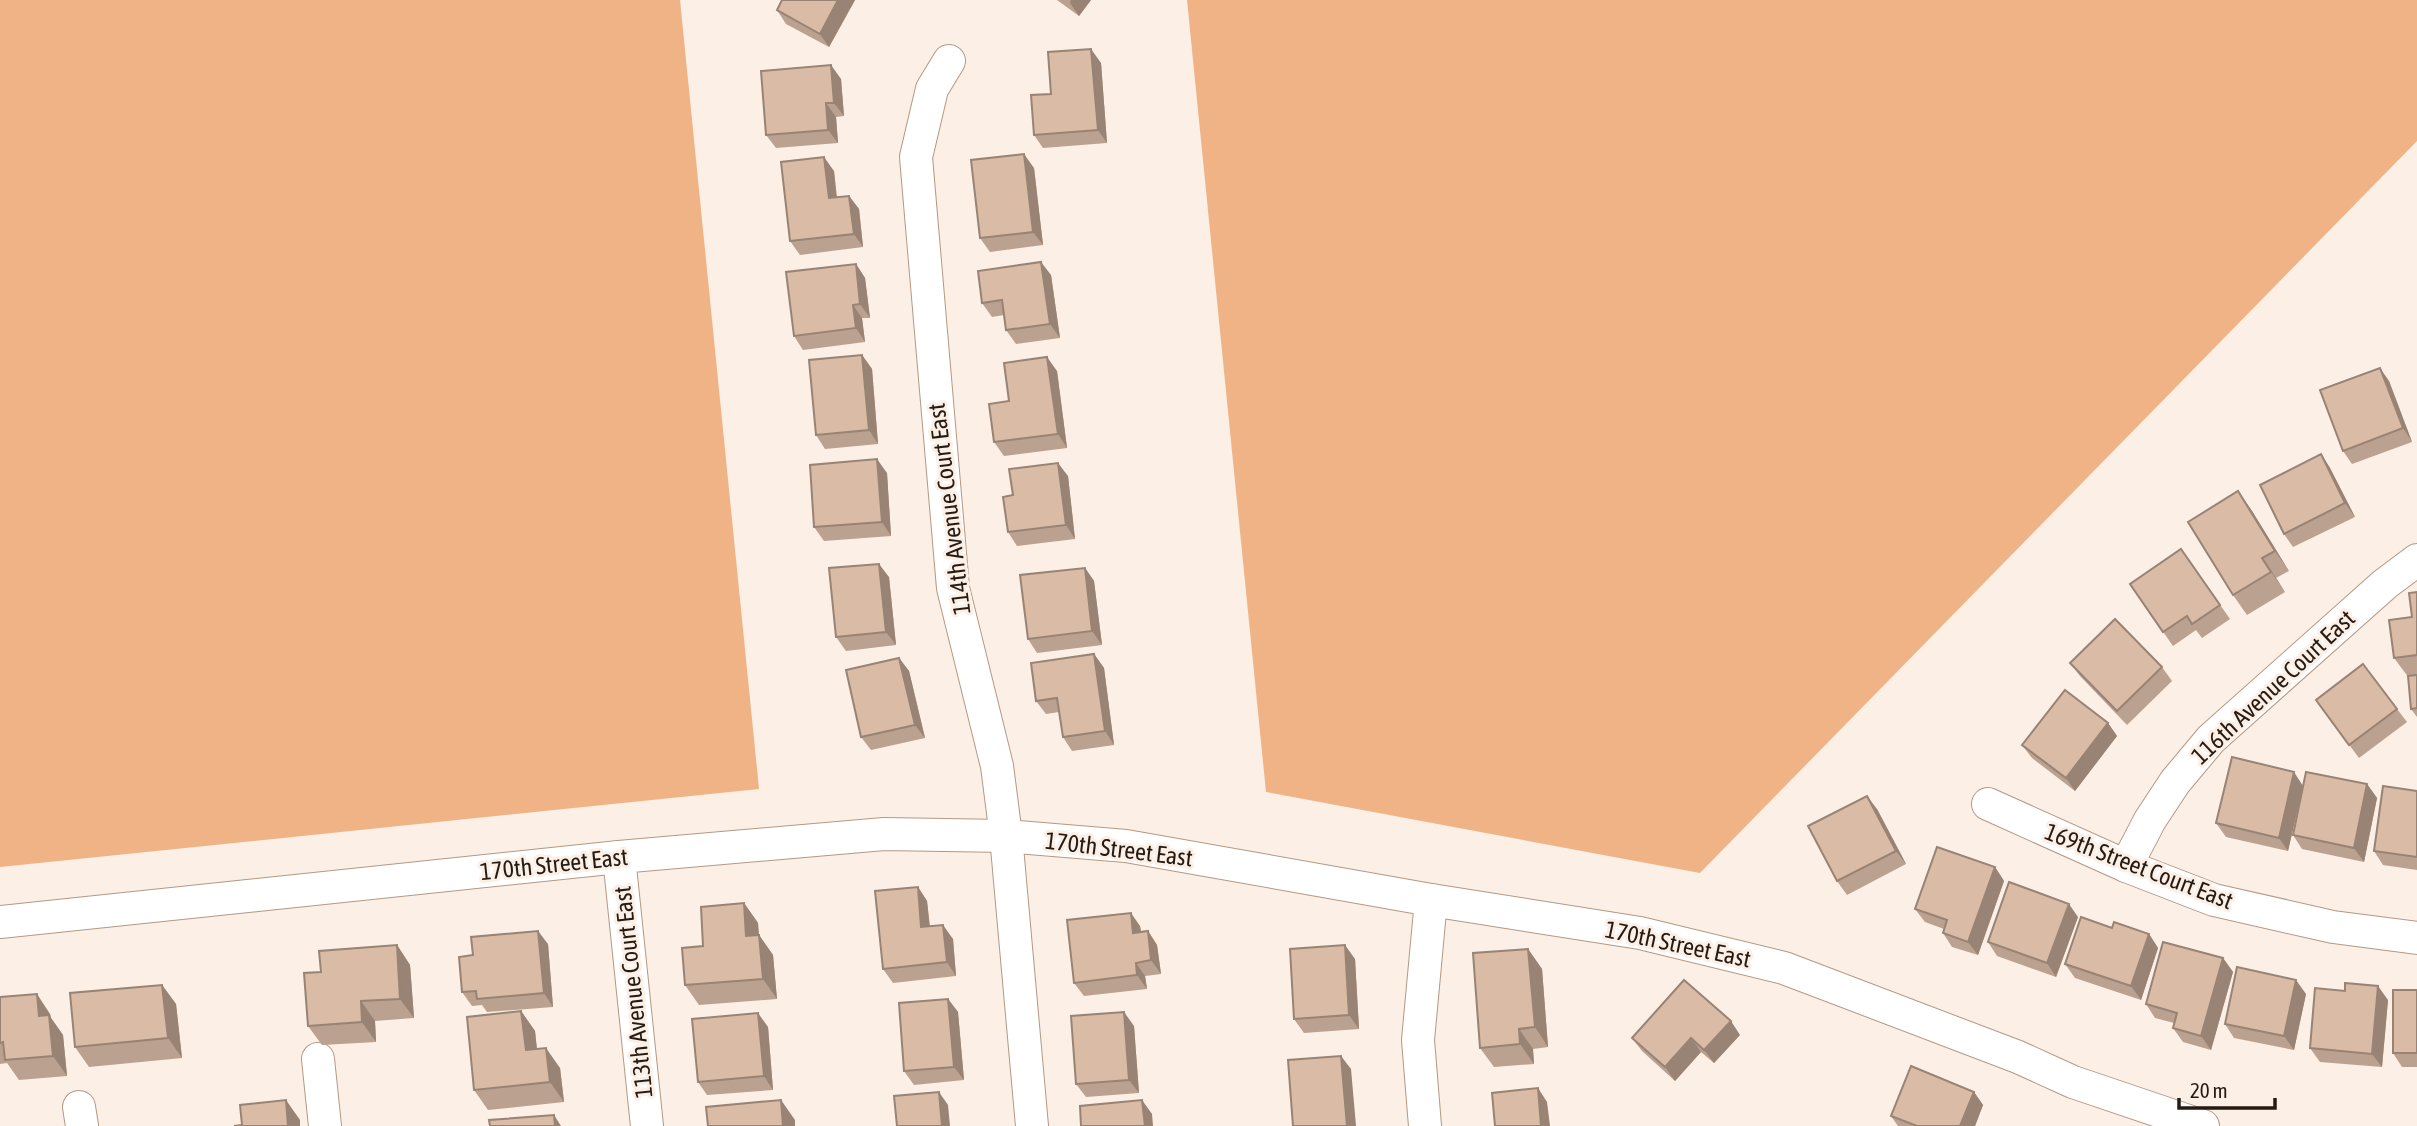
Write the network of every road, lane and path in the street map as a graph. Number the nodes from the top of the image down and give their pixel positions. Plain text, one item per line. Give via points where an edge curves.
1 (949, 61) dead end
2 (2417, 560) edge
3 (1988, 804) dead end
4 (1006, 836) junction
5 (618, 857) junction
6 (2126, 866) junction
7 (1430, 900) junction
8 (0, 922) edge
9 (2417, 938) edge
10 (318, 1059) dead end
11 (2142, 1116) edge
12 (325, 1126) edge
13 (648, 1126) edge
14 (1032, 1126) edge
15 (1425, 1126) edge
16 (2203, 1126) edge

1 - 4 street, 114th Avenue Court East via 932,89 916,157 953,588 997,766
2 - 6 street, 116th Avenue Court East via 2211,739 2175,782
3 - 6 street, 169th Street Court East
4 - 5 street, 170th Street East via 884,834
4 - 7 street, 170th Street East via 1126,846
4 - 14 street, 114th Avenue Court East
5 - 8 street, 170th Street East
5 - 13 street, 113th Avenue Court East
6 - 9 street, 169th Street Court East via 2214,900 2333,927
7 - 11 street, 170th Street East via 1640,933 1784,968 2018,1057
7 - 15 street via 1418,1040
10 - 12 street
11 - 16 street, 170th Street East

